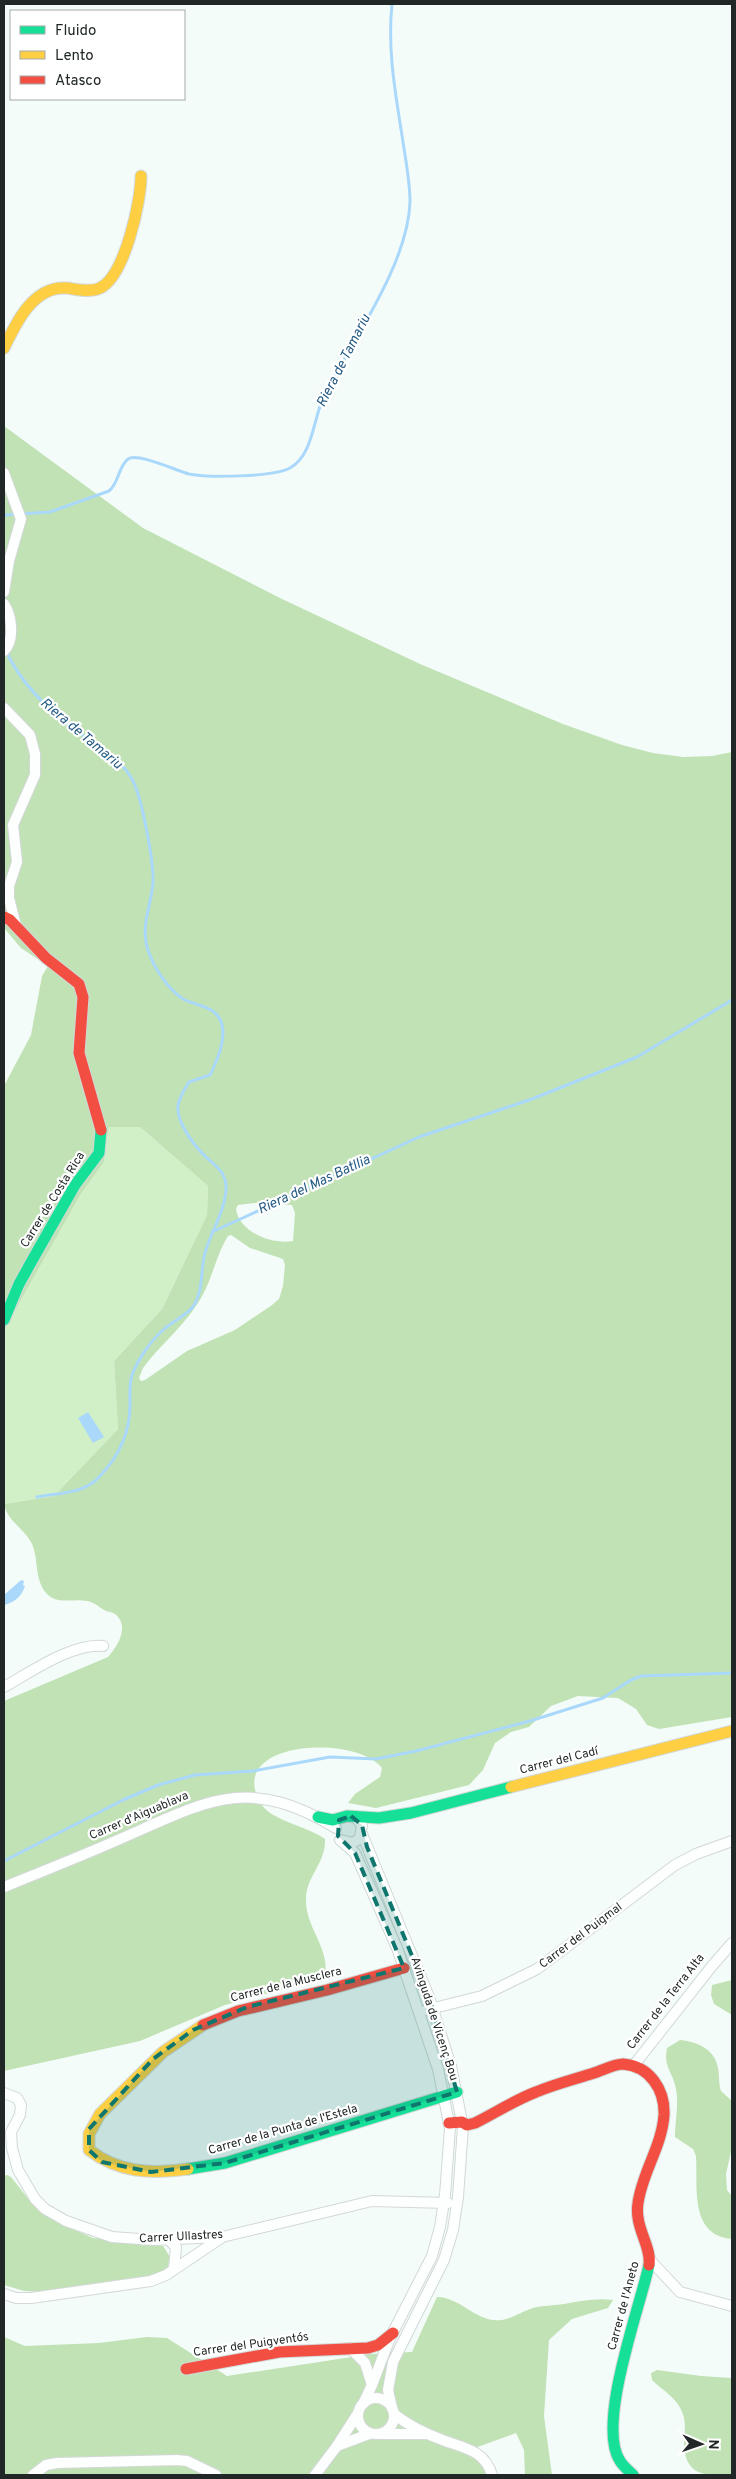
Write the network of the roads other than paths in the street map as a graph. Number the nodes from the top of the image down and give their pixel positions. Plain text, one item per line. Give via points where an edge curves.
1 (141, 176) dead end
2 (4, 348) edge
3 (4, 473) edge
4 (4, 592) edge
5 (4, 604) edge
6 (4, 651) edge
7 (4, 708) edge
8 (4, 917) edge
9 (16, 927) junction
10 (4, 1320) edge
11 (104, 1646) dead end
12 (4, 1686) edge
13 (732, 1731) edge
14 (392, 1816) junction
15 (318, 1817) joint
16 (355, 1817) junction
17 (339, 1823) junction
18 (362, 1833) junction
19 (340, 1840) junction
20 (732, 1841) edge
21 (4, 1887) edge
22 (732, 1943) edge
23 (404, 1968) junction
24 (432, 2008) junction
25 (420, 2013) junction
26 (634, 2065) junction
27 (457, 2092) junction
28 (4, 2093) edge
29 (444, 2096) junction
30 (462, 2122) junction
31 (449, 2123) junction
32 (89, 2150) joint
33 (444, 2203) junction
34 (457, 2204) junction
35 (222, 2237) junction
36 (168, 2239) junction
37 (651, 2261) junction
38 (174, 2269) junction
39 (4, 2294) edge
40 (732, 2306) edge
41 (393, 2334) junction
42 (350, 2348) junction
43 (186, 2368) dead end
44 (372, 2385) junction
45 (360, 2408) junction
46 (393, 2411) junction
47 (375, 2434) junction
48 (428, 2434) junction
49 (337, 2446) junction
50 (33, 2475) edge
51 (216, 2475) edge
52 (315, 2475) edge
53 (492, 2475) edge
54 (633, 2475) edge

1 - 2 street via 142,190 130,234 109,283 88,290 46,290 15,324
3 - 4 street via 21,519
5 - 6 street via 12,619 10,638
7 - 9 street via 30,735 35,754 32,782 13,826 17,862 9,886 9,898
8 - 9 street, Carrer de Costa Rica
9 - 10 street, Carrer de Costa Rica via 46,958 79,984 83,997 79,1053 101,1131 99,1152 75,1185 18,1284
11 - 12 street via 92,1645 70,1652
13 - 14 street, Carrer del Cadí
14 - 16 street, Carrer del Cadí
14 - 18 street, Carrer del Cadí via 376,1822
15 - 17 street, Carrer d'Aiguablava
15 - 21 street, Carrer d'Aiguablava via 280,1801 255,1797 203,1804
16 - 17 street
16 - 18 street via 361,1822
17 - 19 street
18 - 19 street via 353,1843
18 - 24 street, Avinguda de Vicenç Bou
19 - 23 street, Avinguda de Vicenç Bou via 355,1853
20 - 24 street, Carrer del Puigmal via 675,1865 537,1969 482,1996
22 - 26 street, Carrer de la Terra Alta
23 - 25 street, Avinguda de Vicenç Bou
23 - 32 street, Carrer de la Musclera via 324,1991 247,2007 193,2030 152,2059 97,2118 87,2136
24 - 25 street, Carrer del Puigmal
24 - 27 street, Avinguda de Vicenç Bou
25 - 29 street, Avinguda de Vicenç Bou
26 - 30 street, Carrer de la Terra Alta via 620,2064 536,2092 475,2123 467,2125
26 - 37 street, Carrer de l'Aneto via 645,2070 655,2081 665,2109 638,2203 637,2221
27 - 29 street, Carrer de la Punta de l'Estela
27 - 30 street, Avinguda de Vicenç Bou
28 - 36 street, Carrer Ullastres via 16,2098 21,2105 11,2132 12,2148 18,2170 44,2209 66,2221 112,2237
29 - 31 street, Avinguda de Vicenç Bou
29 - 32 street, Carrer de la Punta de l'Estela via 235,2161 191,2169 124,2170 102,2162
30 - 31 street, Carrer de la Terra Alta
30 - 34 street, Avinguda de Vicenç Bou
31 - 33 street, Avinguda de Vicenç Bou via 450,2149
33 - 34 street, Carrer Ullastres
33 - 35 street, Carrer Ullastres via 372,2201
33 - 41 street, Avinguda de Vicenç Bou via 432,2256
34 - 46 street, Avinguda de Vicenç Bou via 444,2260 393,2362 388,2390
35 - 36 street, Carrer Ullastres
35 - 38 street
36 - 38 street via 176,2247
37 - 40 street via 680,2292
37 - 54 street, Carrer de l'Aneto via 624,2357 613,2411 617,2459
38 - 39 street via 151,2282 125,2287 31,2298
41 - 42 street, Carrer del Puigventós via 378,2345
41 - 44 street, Avinguda de Vicenç Bou
42 - 43 street, Carrer del Puigventós via 279,2352
42 - 44 street via 365,2363
44 - 45 street, Avinguda de Vicenç Bou
45 - 46 street via 372,2398 378,2398
45 - 47 street via 360,2426
45 - 49 street, Avinguda de Vicenç Bou
46 - 47 street via 391,2427
46 - 48 street via 410,2426
47 - 48 street
47 - 49 street
48 - 53 street via 471,2449 482,2457
49 - 52 street, Avinguda de Vicenç Bou
50 - 51 street via 46,2465 57,2463 168,2459 187,2461

